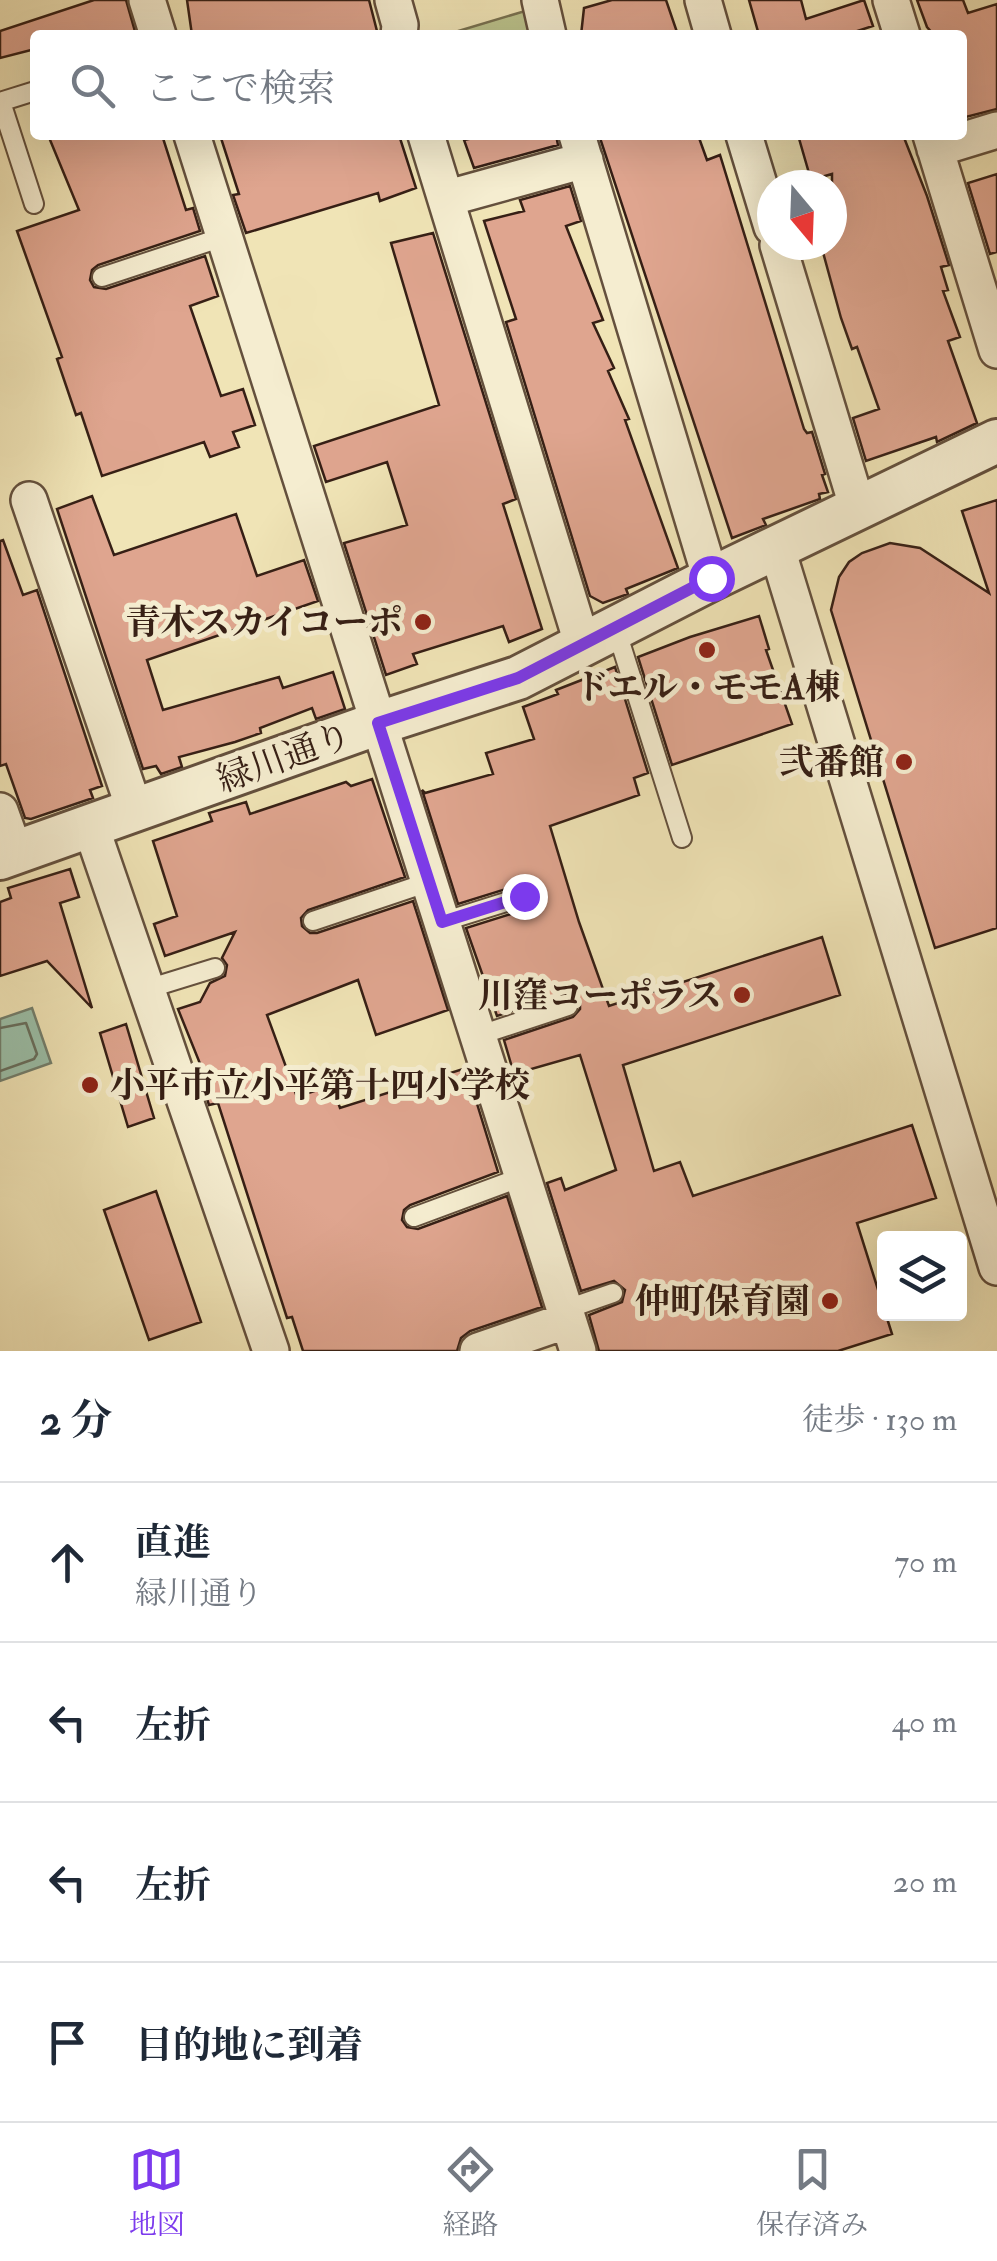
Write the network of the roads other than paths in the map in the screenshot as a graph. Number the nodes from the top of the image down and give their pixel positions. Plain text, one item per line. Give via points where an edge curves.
1 (146, 0) edge
2 (393, 0) edge
3 (540, 0) edge
4 (703, 0) edge
5 (891, 0) edge
6 (156, 30) edge
7 (400, 30) edge
8 (547, 30) edge
9 (712, 30) edge
10 (900, 30) edge
11 (30, 93) edge
12 (0, 102) edge
13 (997, 130) edge
14 (967, 136) edge
15 (194, 140) edge
16 (428, 140) edge
17 (746, 140) edge
18 (933, 142) edge
19 (581, 148) edge
20 (757, 178) edge
21 (448, 198) junction
22 (34, 204) dead end
23 (226, 236) junction
24 (783, 260) edge
25 (102, 277) dead end
26 (997, 350) edge
27 (997, 442) edge
28 (29, 500) dead end
29 (858, 509) junction
30 (777, 549) junction
31 (711, 578) junction
32 (600, 637) junction
33 (378, 723) junction
34 (0, 811) edge
35 (135, 811) junction
36 (92, 827) junction
37 (682, 838) dead end
38 (7, 855) edge
39 (429, 882) junction
40 (524, 896) dead end
41 (313, 920) dead end
42 (442, 922) junction
43 (215, 968) dead end
44 (147, 989) junction
45 (568, 1006) dead end
46 (477, 1036) junction
47 (522, 1177) junction
48 (414, 1217) dead end
49 (997, 1268) edge
50 (613, 1293) dead end
51 (570, 1327) edge
52 (272, 1351) edge
53 (478, 1351) edge

1 - 6 street
2 - 7 street
3 - 8 street
4 - 9 street
5 - 10 street
11 - 12 lane
12 - 22 lane
13 - 14 street
15 - 23 street
16 - 21 street
17 - 20 street
18 - 26 street
19 - 21 street
19 - 31 street
21 - 32 street
23 - 25 lane
23 - 33 street
24 - 29 street
27 - 29 street, 緑川通り
28 - 35 street
29 - 30 street, 緑川通り
30 - 31 street, 緑川通り
30 - 49 street
31 - 32 street, 緑川通り
32 - 33 street, 緑川通り via 518,678
32 - 37 lane
33 - 35 street, 緑川通り
33 - 39 street
34 - 38 street
35 - 36 street, 緑川通り
36 - 38 street, 緑川通り
36 - 44 street
39 - 41 lane
39 - 42 street
40 - 42 lane
42 - 46 street
43 - 44 lane
44 - 52 street
45 - 46 lane
46 - 47 street
47 - 48 lane
47 - 51 street
50 - 51 lane
51 - 53 street

